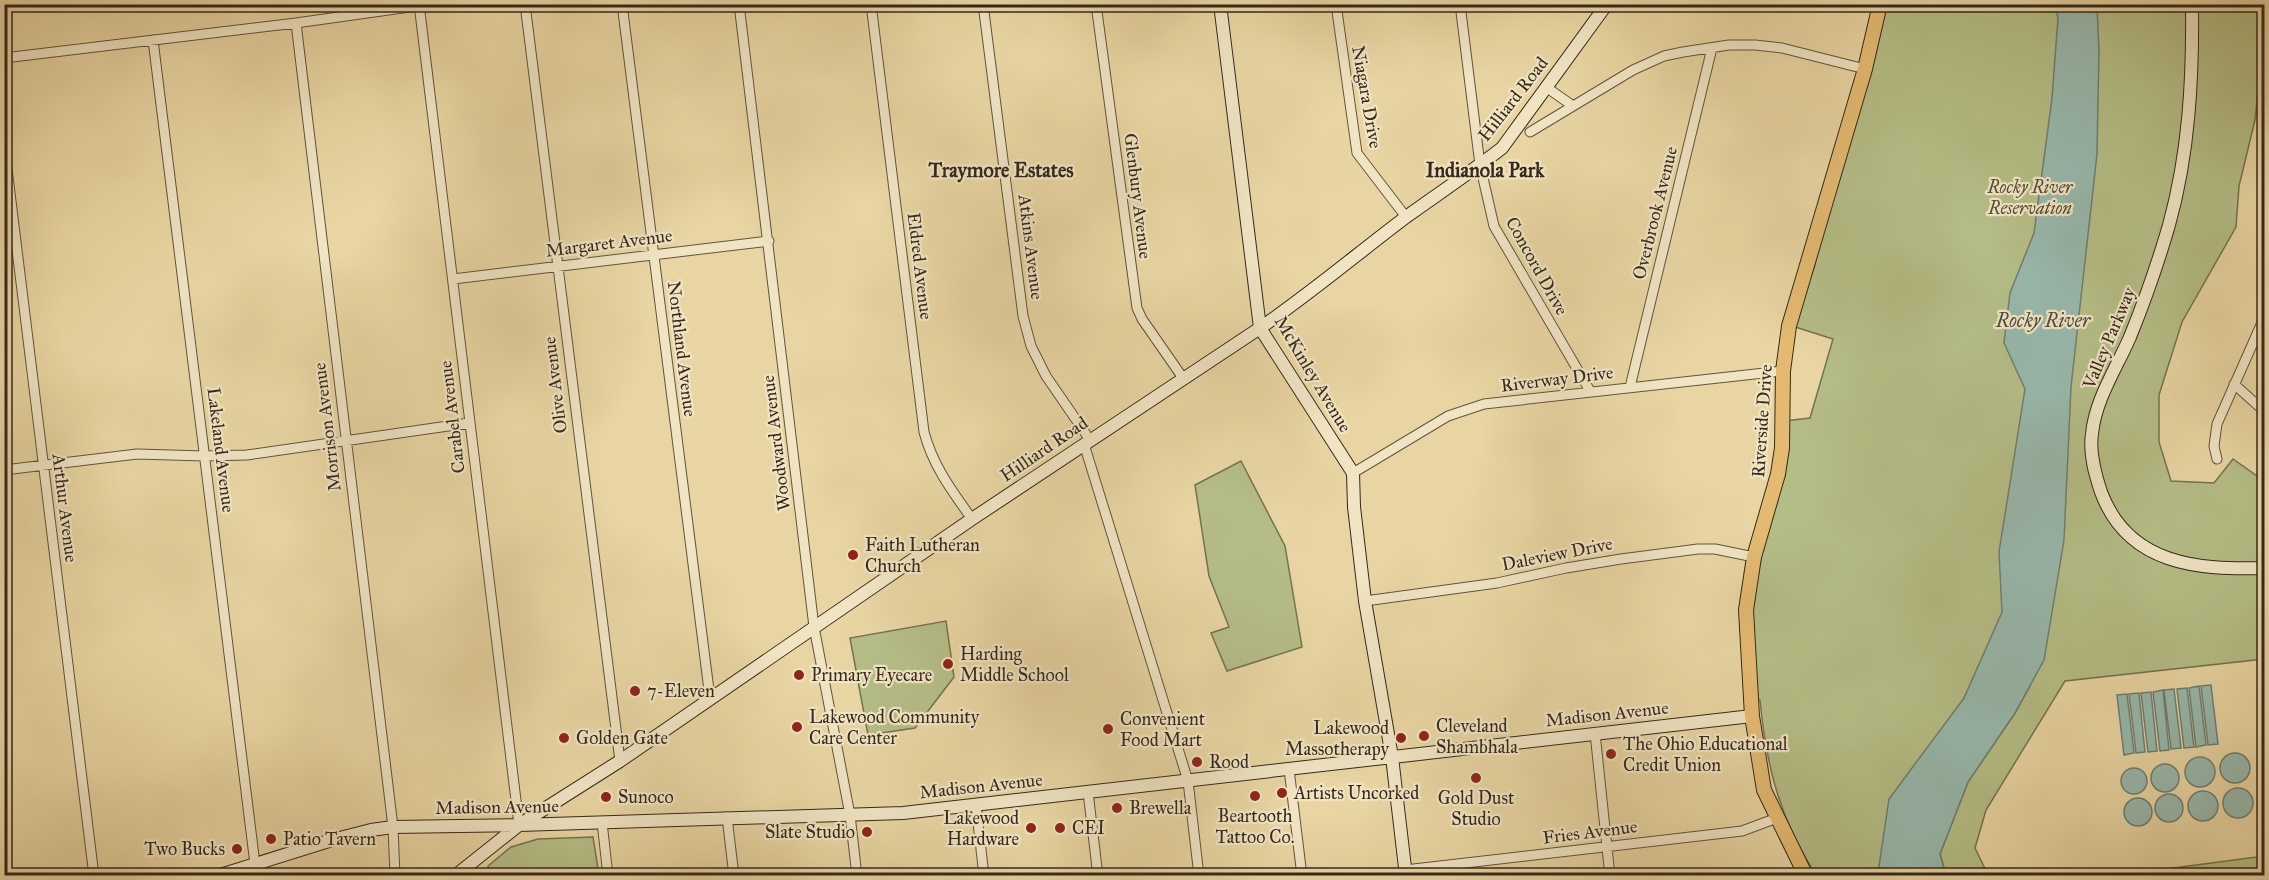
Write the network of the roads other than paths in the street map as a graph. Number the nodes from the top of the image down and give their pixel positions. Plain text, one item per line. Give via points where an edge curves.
1 (430, 4) edge
2 (525, 4) edge
3 (622, 4) edge
4 (739, 4) edge
5 (871, 4) edge
6 (983, 4) edge
7 (1096, 4) edge
8 (1220, 4) edge
9 (1336, 4) edge
10 (1460, 4) edge
11 (1607, 4) edge
12 (1880, 4) edge
13 (2192, 4) edge
14 (419, 5) edge
15 (296, 23) junction
16 (153, 40) junction
17 (1712, 48) junction
18 (4, 58) edge
19 (1865, 69) junction
20 (1546, 87) junction
21 (1573, 106) junction
22 (1530, 132) dead end
23 (4, 144) edge
24 (1480, 165) junction
25 (1406, 217) junction
26 (769, 241) junction
27 (654, 254) junction
28 (558, 266) junction
29 (453, 279) junction
30 (2265, 318) edge
31 (1260, 328) junction
32 (1783, 371) junction
33 (1183, 378) junction
34 (2234, 384) junction
35 (1630, 387) junction
36 (1590, 391) junction
37 (2265, 411) edge
38 (469, 423) junction
39 (346, 441) junction
40 (1088, 442) junction
41 (205, 456) junction
42 (2217, 459) dead end
43 (43, 465) junction
44 (4, 470) edge
45 (1353, 473) junction
46 (972, 519) junction
47 (1754, 557) junction
48 (2265, 568) edge
49 (1365, 601) junction
50 (814, 627) junction
51 (710, 699) junction
52 (1752, 716) junction
53 (1594, 733) junction
54 (1392, 757) junction
55 (620, 761) junction
56 (1289, 769) junction
57 (1188, 781) junction
58 (1088, 792) junction
59 (976, 805) junction
60 (850, 815) junction
61 (727, 817) junction
62 (1777, 818) junction
63 (602, 822) junction
64 (519, 825) junction
65 (393, 827) junction
66 (1606, 846) junction
67 (255, 864) junction
68 (1406, 873) edge
69 (94, 876) edge
70 (217, 876) edge
71 (395, 876) edge
72 (455, 876) edge
73 (608, 876) edge
74 (735, 876) edge
75 (857, 876) edge
76 (984, 876) edge
77 (1098, 876) edge
78 (1199, 876) edge
79 (1302, 876) edge
80 (1610, 876) edge
81 (1806, 876) edge

1 - 14 street
2 - 28 street, Olive Avenue
3 - 27 street, Northland Avenue
4 - 26 street, Woodward Avenue
5 - 46 street, Eldred Avenue via 924,432 939,472
6 - 40 street, Atkins Avenue via 1023,316 1031,346 1046,376
7 - 33 street, Glenbury Avenue via 1137,308
8 - 31 main road, McKinley Avenue
9 - 25 street, Niagara Drive via 1357,153
10 - 24 street, Concord Drive
11 - 20 main road, Hilliard Road
12 - 19 main road, Riverside Drive
13 - 48 main road, Valley Parkway via 2191,82 2181,174 2151,285 2099,405 2092,434 2092,458 2114,516 2153,553 2194,566
14 - 15 street
14 - 29 street, Carabel Avenue
15 - 16 street
15 - 39 street, Morrison Avenue
16 - 18 street
16 - 41 street, Lakeland Avenue
17 - 19 street via 1782,48
17 - 21 street via 1664,56
17 - 35 street, Overbrook Avenue
19 - 32 main road, Riverside Drive via 1788,326
20 - 21 street
20 - 24 main road, Hilliard Road via 1502,148
21 - 22 street
23 - 43 street, Arthur Avenue
24 - 25 main road, Hilliard Road
24 - 36 street, Concord Drive via 1501,242
25 - 31 main road, Hilliard Road
26 - 27 street, Margaret Avenue
26 - 50 street, Woodward Avenue
27 - 28 street, Margaret Avenue
27 - 51 street, Northland Avenue
28 - 29 street, Margaret Avenue
28 - 55 street, Olive Avenue
29 - 38 street, Carabel Avenue
30 - 34 street
31 - 33 main road, Hilliard Road
31 - 45 main road, McKinley Avenue
32 - 35 street, Riverway Drive
32 - 47 main road, Riverside Drive via 1778,474
33 - 40 main road, Hilliard Road
34 - 37 street
34 - 42 street via 2217,424
35 - 36 street, Riverway Drive
36 - 45 street, Riverway Drive via 1463,409
38 - 39 street
38 - 64 street, Carabel Avenue
39 - 41 street via 247,455
39 - 65 street, Morrison Avenue
40 - 46 main road, Hilliard Road
40 - 57 street, Atkins Avenue
41 - 43 street via 137,454
41 - 67 street, Lakeland Avenue
43 - 44 street
43 - 69 street, Arthur Avenue
45 - 49 main road
46 - 50 main road, Hilliard Road
47 - 49 street, Daleview Drive via 1698,549
47 - 52 main road, Riverside Drive via 1746,610
49 - 54 main road
50 - 51 main road, Hilliard Road
50 - 60 street, Woodward Avenue
51 - 55 main road, Hilliard Road
52 - 53 main road, Madison Avenue
52 - 62 main road, Riverside Drive via 1764,790
53 - 54 main road, Madison Avenue
53 - 66 street
54 - 56 main road, Madison Avenue
54 - 68 main road
55 - 64 main road, Hilliard Road
56 - 57 main road, Madison Avenue
56 - 79 street
57 - 58 main road, Madison Avenue
57 - 78 street, Atkins Avenue
58 - 59 main road, Madison Avenue
58 - 77 street
59 - 60 main road, Madison Avenue
59 - 76 street
60 - 61 main road, Madison Avenue
60 - 75 street, Woodward Avenue
61 - 63 main road, Madison Avenue
61 - 74 street
62 - 66 street, Fries Avenue via 1742,831
62 - 81 main road, Riverside Drive
63 - 64 main road, Madison Avenue
63 - 73 street
64 - 65 main road, Madison Avenue
64 - 72 main road, Hilliard Road
65 - 67 main road, Madison Avenue via 348,835
65 - 71 street, Morrison Avenue
66 - 68 street, Fries Avenue
66 - 80 street
67 - 70 main road, Madison Avenue

